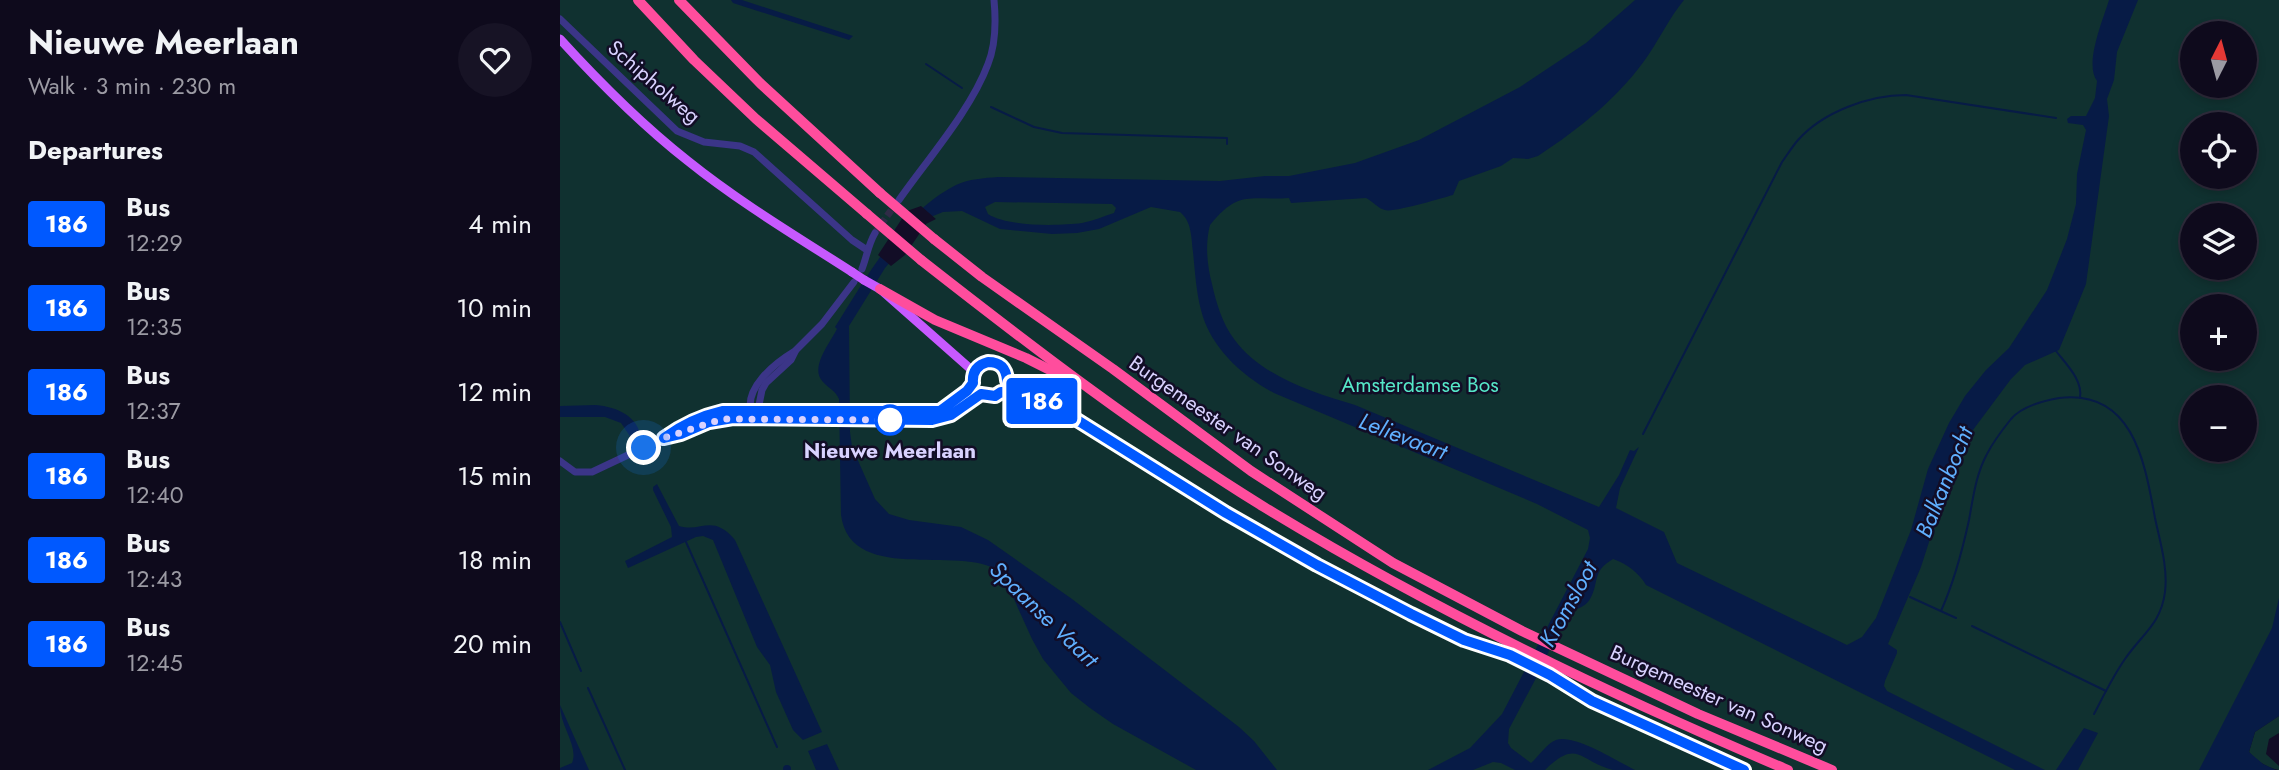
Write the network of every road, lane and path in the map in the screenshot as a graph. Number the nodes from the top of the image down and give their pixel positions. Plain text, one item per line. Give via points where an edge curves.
1 (638, 0) edge
2 (679, 0) edge
3 (994, 0) edge
4 (560, 19) edge
5 (560, 39) edge
6 (899, 200) tunnel mouth
7 (875, 233) tunnel mouth
8 (867, 250) junction
9 (862, 269) dead end
10 (854, 282) dead end
11 (880, 289) junction
12 (974, 372) junction
13 (1007, 380) junction
14 (973, 383) junction
15 (1001, 392) junction
16 (981, 394) junction
17 (1042, 401) junction
18 (1107, 401) junction
19 (754, 414) junction
20 (860, 416) junction
21 (560, 461) edge
22 (1512, 650) junction
23 (1744, 770) edge
24 (1788, 770) edge
25 (1832, 770) edge

1 - 18 highway, Burgemeester van Sonweg, bridge via 756,119 867,214
2 - 25 highway, Burgemeester van Sonweg, bridge via 761,84 934,239 1281,492 1393,563 1522,631 1698,714
3 - 6 street via 996,26 989,63
4 - 8 street, Schipholweg via 677,131 704,142 754,152
5 - 11 main road, bridge via 624,106 689,162
7 - 8 street
8 - 9 street
10 - 19 street via 791,360 766,383
11 - 12 main road
11 - 18 highway
12 - 13 street via 982,363 994,362 1004,369
12 - 14 street
13 - 15 street
13 - 17 street
14 - 16 street
14 - 20 street via 940,411
15 - 16 street
15 - 17 street
16 - 20 street via 944,418
17 - 22 street via 1317,565 1445,631
18 - 22 highway, Burgemeester van Sonweg via 1262,506
19 - 20 street
19 - 21 street via 709,414 592,471 575,472
22 - 23 street via 1592,701
22 - 24 highway, Burgemeester van Sonweg via 1563,668

